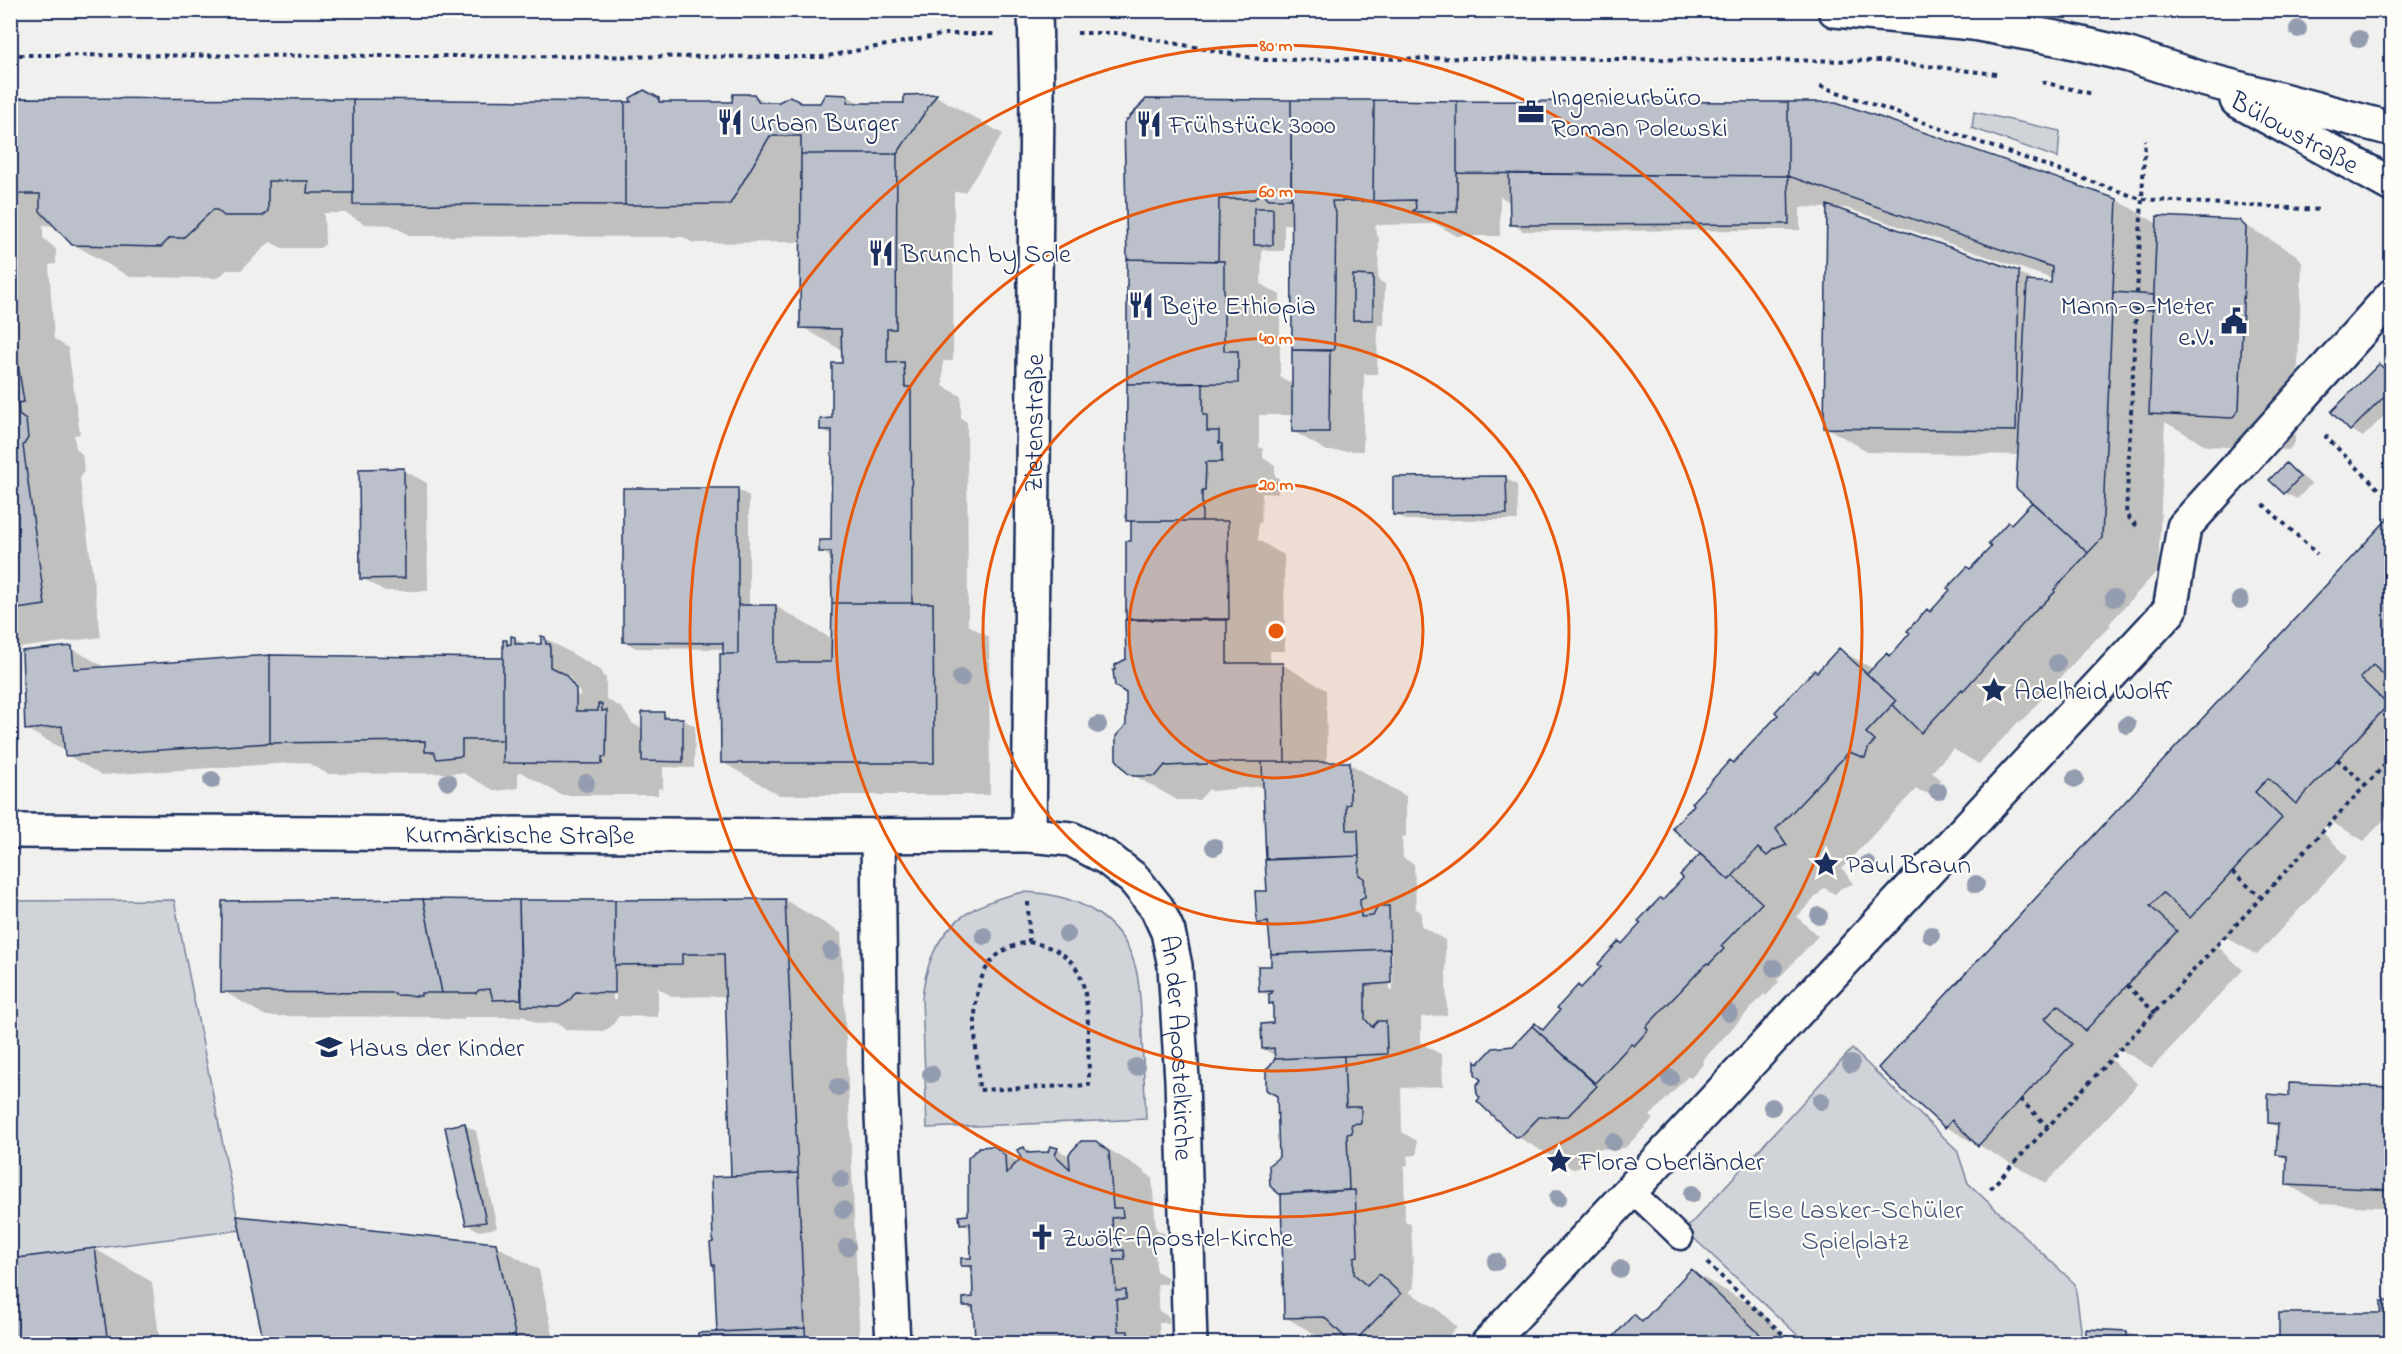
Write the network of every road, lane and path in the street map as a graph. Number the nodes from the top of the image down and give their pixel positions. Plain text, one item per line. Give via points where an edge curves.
1 (1035, 10) edge
2 (1835, 10) edge
3 (1119, 33) dead end
4 (946, 34) dead end
5 (10, 54) edge
6 (2002, 74) dead end
7 (2199, 78) junction
8 (2037, 81) dead end
9 (1820, 86) dead end
10 (2095, 94) dead end
11 (2391, 129) edge
12 (2145, 140) dead end
13 (2391, 185) edge
14 (2142, 199) junction
15 (2322, 210) dead end
16 (2137, 294) dead end
17 (2391, 296) edge
18 (2136, 310) dead end
19 (2333, 430) dead end
20 (2379, 489) dead end
21 (2270, 495) dead end
22 (2137, 526) dead end
23 (2317, 554) dead end
24 (2391, 757) edge
25 (2337, 759) dead end
26 (2366, 785) junction
27 (10, 831) edge
28 (1029, 835) junction
29 (878, 836) junction
30 (2232, 872) dead end
31 (2261, 897) junction
32 (1028, 902) dead end
33 (1029, 942) junction
34 (2127, 985) dead end
35 (2155, 1012) junction
36 (2020, 1099) dead end
37 (2048, 1127) junction
38 (1990, 1189) dead end
39 (1632, 1190) junction
40 (1681, 1238) joint
41 (893, 1344) edge
42 (1190, 1344) edge
43 (1488, 1344) edge
44 (1793, 1344) edge

1 - 28 street, Zietenstraße
2 - 7 street, Bülowstraße via 1973,23 2061,39 2129,55
3 - 6 path via 1264,60 1884,61
4 - 5 path via 822,57
7 - 11 street, Bülowstraße
7 - 13 street, Bülowstraße
8 - 10 path
9 - 14 path
12 - 14 path
14 - 15 path
14 - 16 path
17 - 39 street via 2184,527 2170,610
18 - 22 path via 2126,515
19 - 20 path via 2326,437
21 - 23 path via 2262,503
24 - 26 path
25 - 26 path
26 - 31 path
27 - 29 street, Kurmärkische Straße
28 - 29 street, Kurmärkische Straße
28 - 42 street, An der Apostelkirche via 1071,839 1107,858 1134,879 1158,908 1168,932 1175,966 1181,1069
29 - 41 street via 881,1095
30 - 31 path
31 - 35 path
32 - 33 path
33 - 33 path via 1048,946 1067,958 1082,977 1087,1002 1089,1086 979,1090 975,1013 979,984 999,953
34 - 35 path
35 - 37 path
36 - 37 path
37 - 38 path
39 - 40 lane
39 - 43 street
40 - 44 path

